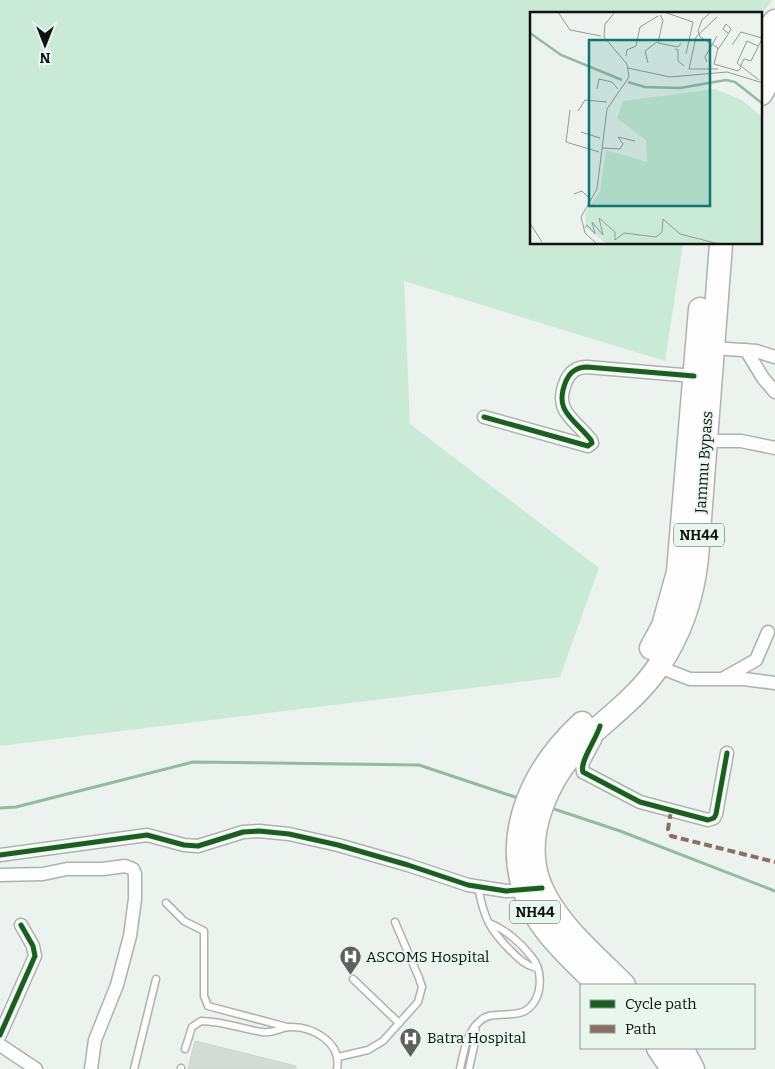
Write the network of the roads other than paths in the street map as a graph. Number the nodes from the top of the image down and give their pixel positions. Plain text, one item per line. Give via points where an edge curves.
1 (775, 21) edge
2 (762, 37) edge
3 (775, 45) edge
4 (762, 62) edge
5 (775, 70) edge
6 (762, 92) edge
7 (706, 245) edge
8 (721, 245) edge
9 (735, 245) edge
10 (716, 308) junction
11 (713, 348) junction
12 (746, 350) junction
13 (775, 357) edge
14 (694, 376) junction
15 (775, 392) edge
16 (484, 416) dead end
17 (706, 441) junction
18 (775, 448) edge
19 (768, 632) dead end
20 (659, 667) junction
21 (721, 679) junction
22 (775, 683) edge
23 (600, 726) junction
24 (726, 753) dead end
25 (549, 776) junction
26 (0, 855) edge
27 (0, 876) edge
28 (478, 887) junction
29 (533, 890) junction
30 (166, 904) dead end
31 (395, 922) dead end
32 (489, 922) junction
33 (21, 925) dead end
34 (536, 968) junction
35 (156, 979) dead end
36 (353, 979) dead end
37 (597, 984) edge
38 (623, 984) edge
39 (399, 1023) junction
40 (288, 1027) junction
41 (475, 1027) junction
42 (0, 1036) edge
43 (0, 1045) edge
44 (185, 1049) dead end
45 (659, 1049) edge
46 (683, 1049) edge
47 (338, 1057) junction
48 (36, 1069) edge
49 (91, 1069) edge
50 (134, 1069) edge
51 (337, 1069) edge
52 (460, 1069) edge
53 (469, 1069) edge
54 (672, 1069) edge
55 (693, 1069) edge

1 - 2 highway
3 - 4 highway
5 - 6 highway
7 - 14 highway, Jammu Bypass / NH44
8 - 10 highway, Jammu Bypass / NH44
9 - 10 highway via 730,277
10 - 11 highway, Jammu Bypass / NH44
11 - 12 street
11 - 17 highway, Jammu Bypass / NH44
12 - 13 street
12 - 15 street
14 - 16 street via 587,367 576,370 568,377 560,398 563,408 591,440 588,446
14 - 25 highway, Jammu Bypass / NH44 via 678,572 663,626 643,663 560,746
17 - 18 street via 741,441
17 - 20 highway, Jammu Bypass / NH44 via 694,580 688,604
19 - 21 street via 756,660
20 - 21 street via 690,679
20 - 23 highway, Jammu Bypass / NH44
21 - 22 street
23 - 24 street via 582,764 583,772 640,802 708,820 716,814
23 - 25 highway, Jammu Bypass / NH44
25 - 29 highway, Jammu Bypass / NH44 via 541,809 528,822
26 - 28 street via 147,835 198,846 243,832 259,831 338,845
27 - 49 street via 125,866 135,874 136,899 130,936 117,985 95,1040
28 - 29 street
28 - 32 lane via 482,910
29 - 37 highway, Jammu Bypass / NH44 via 547,931
29 - 38 highway, Jammu Bypass / NH44
30 - 40 lane via 184,921 204,931 204,996 208,1006
31 - 39 lane via 422,987 418,1002
32 - 34 lane via 503,930 532,957
32 - 34 lane via 493,932 523,963
33 - 42 street via 33,946 34,956
34 - 41 lane via 540,987 529,1007 521,1012 482,1019
35 - 50 lane
36 - 39 lane
39 - 47 lane via 375,1047
40 - 44 lane via 270,1033 202,1021 192,1027
40 - 47 lane via 319,1036 334,1046
41 - 52 lane via 468,1034
41 - 53 lane
43 - 48 street
45 - 54 highway
46 - 55 highway
47 - 51 lane

